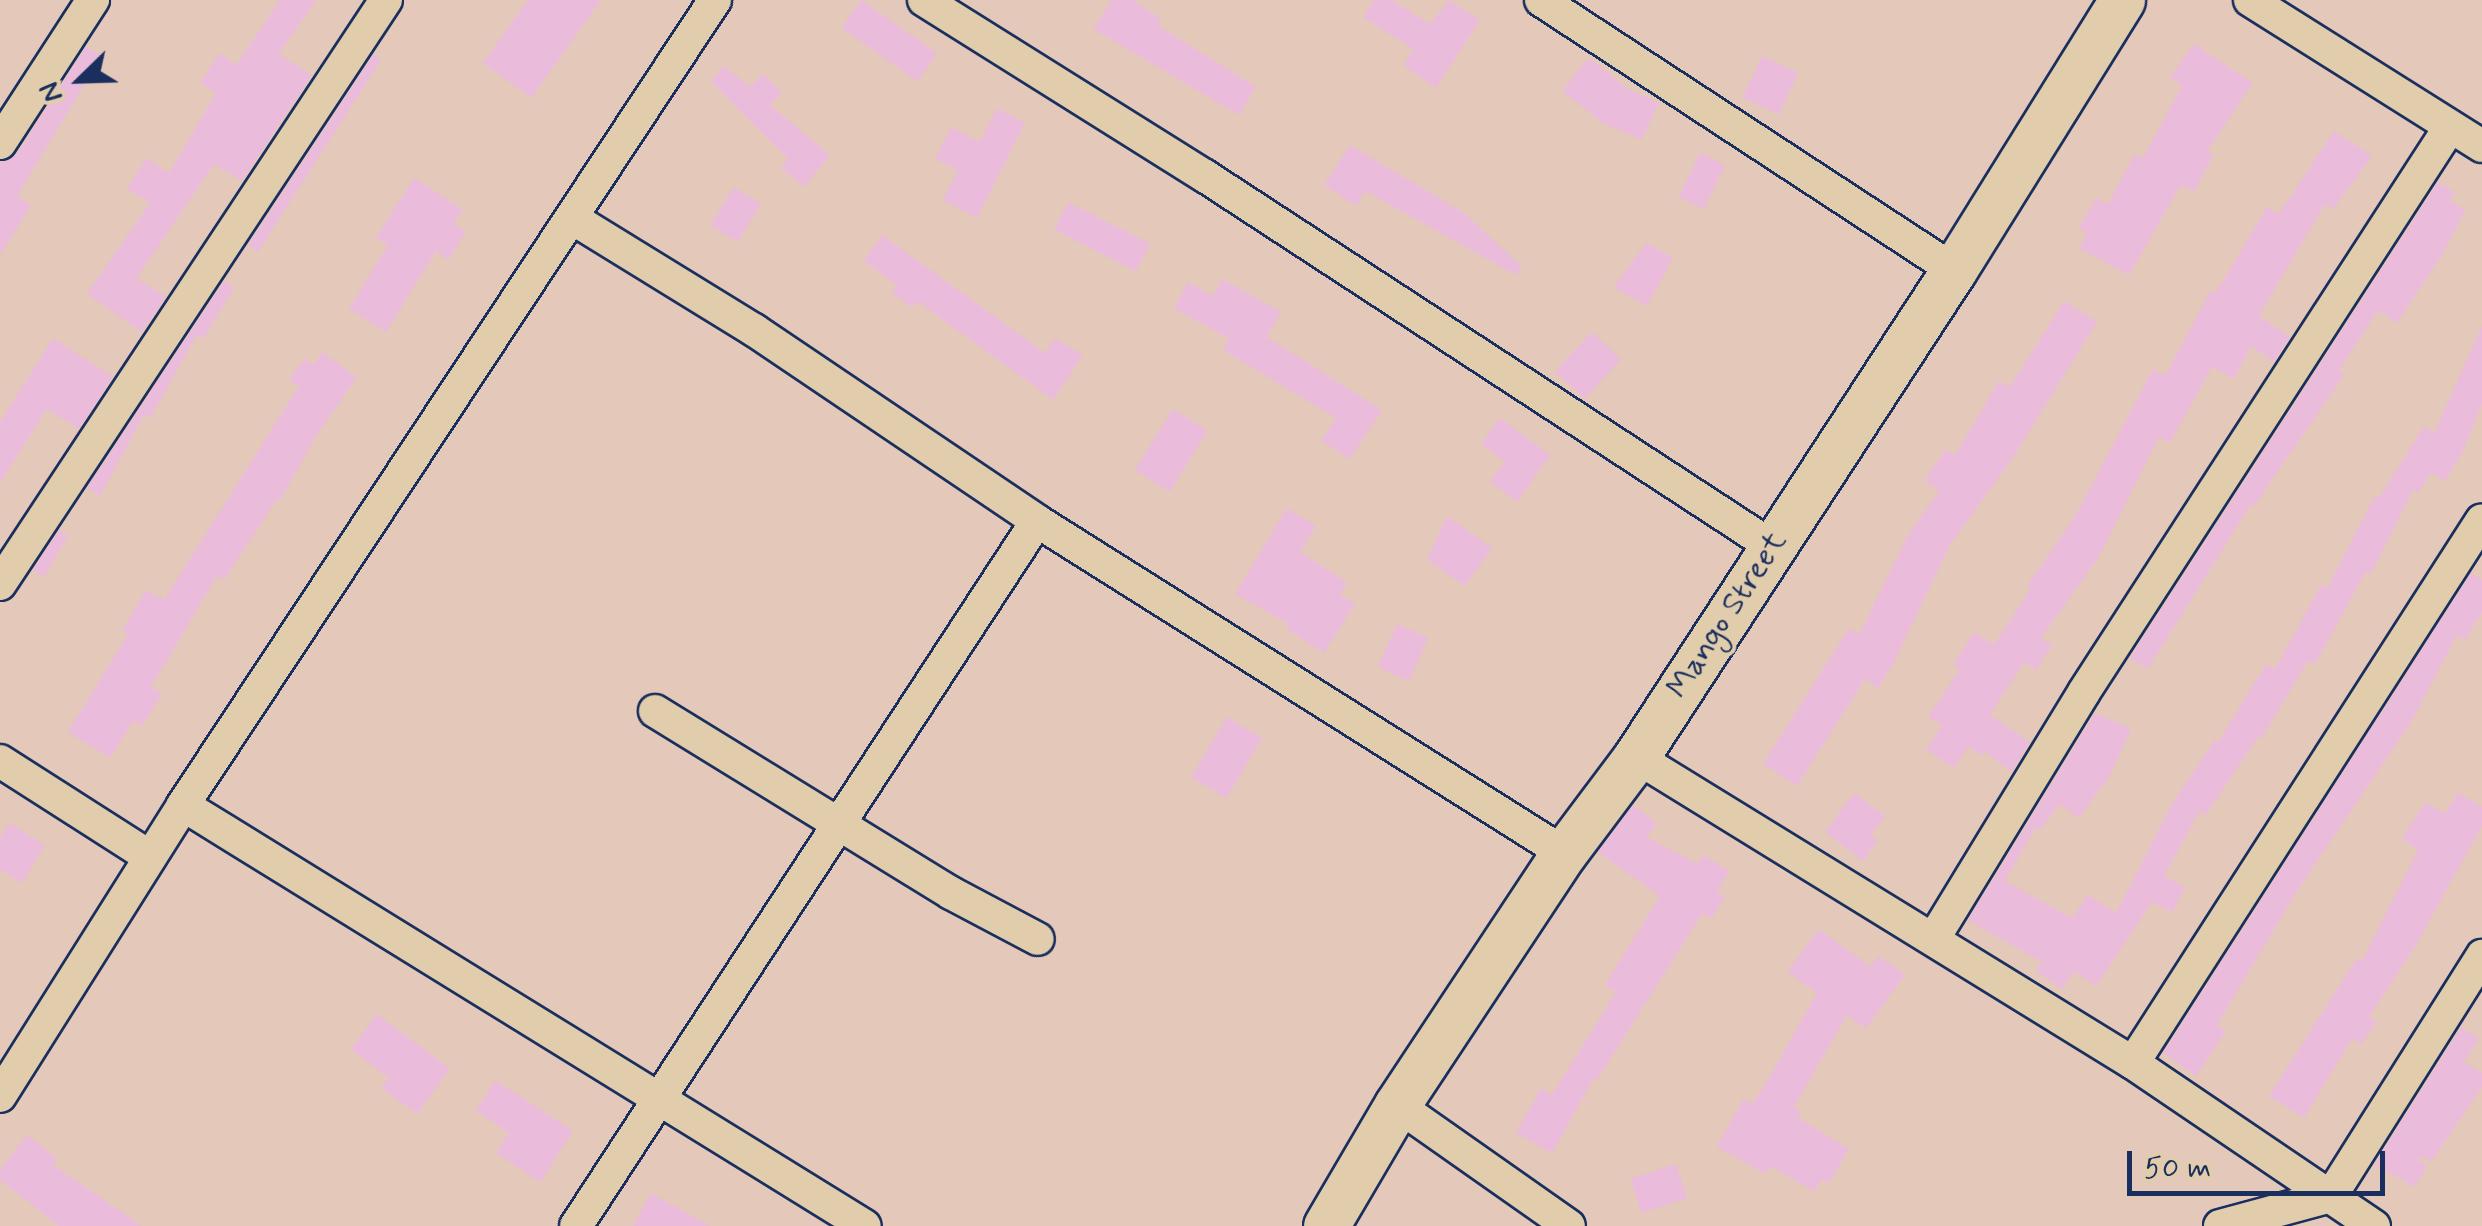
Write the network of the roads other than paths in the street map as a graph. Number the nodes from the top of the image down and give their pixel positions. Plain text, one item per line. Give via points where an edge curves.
1 (94, 0) edge
2 (386, 0) edge
3 (716, 0) edge
4 (924, 0) edge
5 (1542, 0) edge
6 (2122, 0) edge
7 (2250, 0) edge
8 (2450, 127) junction
9 (0, 142) edge
10 (2482, 146) edge
11 (572, 218) junction
12 (1954, 270) junction
13 (1037, 520) junction
14 (2482, 520) edge
15 (1770, 545) junction
16 (0, 584) edge
17 (655, 711) dead end
18 (1636, 756) junction
19 (0, 761) edge
20 (183, 805) junction
21 (842, 824) junction
22 (1564, 853) junction
23 (150, 857) junction
24 (1934, 938) junction
25 (1038, 940) dead end
26 (2482, 956) edge
27 (2133, 1062) junction
28 (0, 1096) edge
29 (659, 1099) junction
30 (1397, 1105) junction
31 (2331, 1196) junction
32 (576, 1226) edge
33 (865, 1226) edge
34 (1326, 1226) edge
35 (1570, 1226) edge
36 (2220, 1226) edge
37 (2374, 1226) edge

1 - 9 street
2 - 16 street
3 - 11 street
4 - 15 street
5 - 12 street
6 - 12 main road, Mango Street
7 - 8 street
8 - 10 street
8 - 24 street via 2084,692
11 - 13 street via 754,330
11 - 20 street
12 - 15 main road, Mango Street
13 - 21 street
13 - 22 street
14 - 27 street
15 - 18 main road, Mango Street
17 - 21 street
18 - 22 main road, Mango Street
18 - 24 street
19 - 23 street
20 - 23 street
20 - 29 street
21 - 25 street
21 - 29 street
22 - 30 main road, Mango Street
23 - 28 street
24 - 27 street
26 - 31 street
27 - 31 street
29 - 32 street
29 - 33 street
30 - 34 main road, Mango Street
30 - 35 street
31 - 36 street
31 - 37 street

